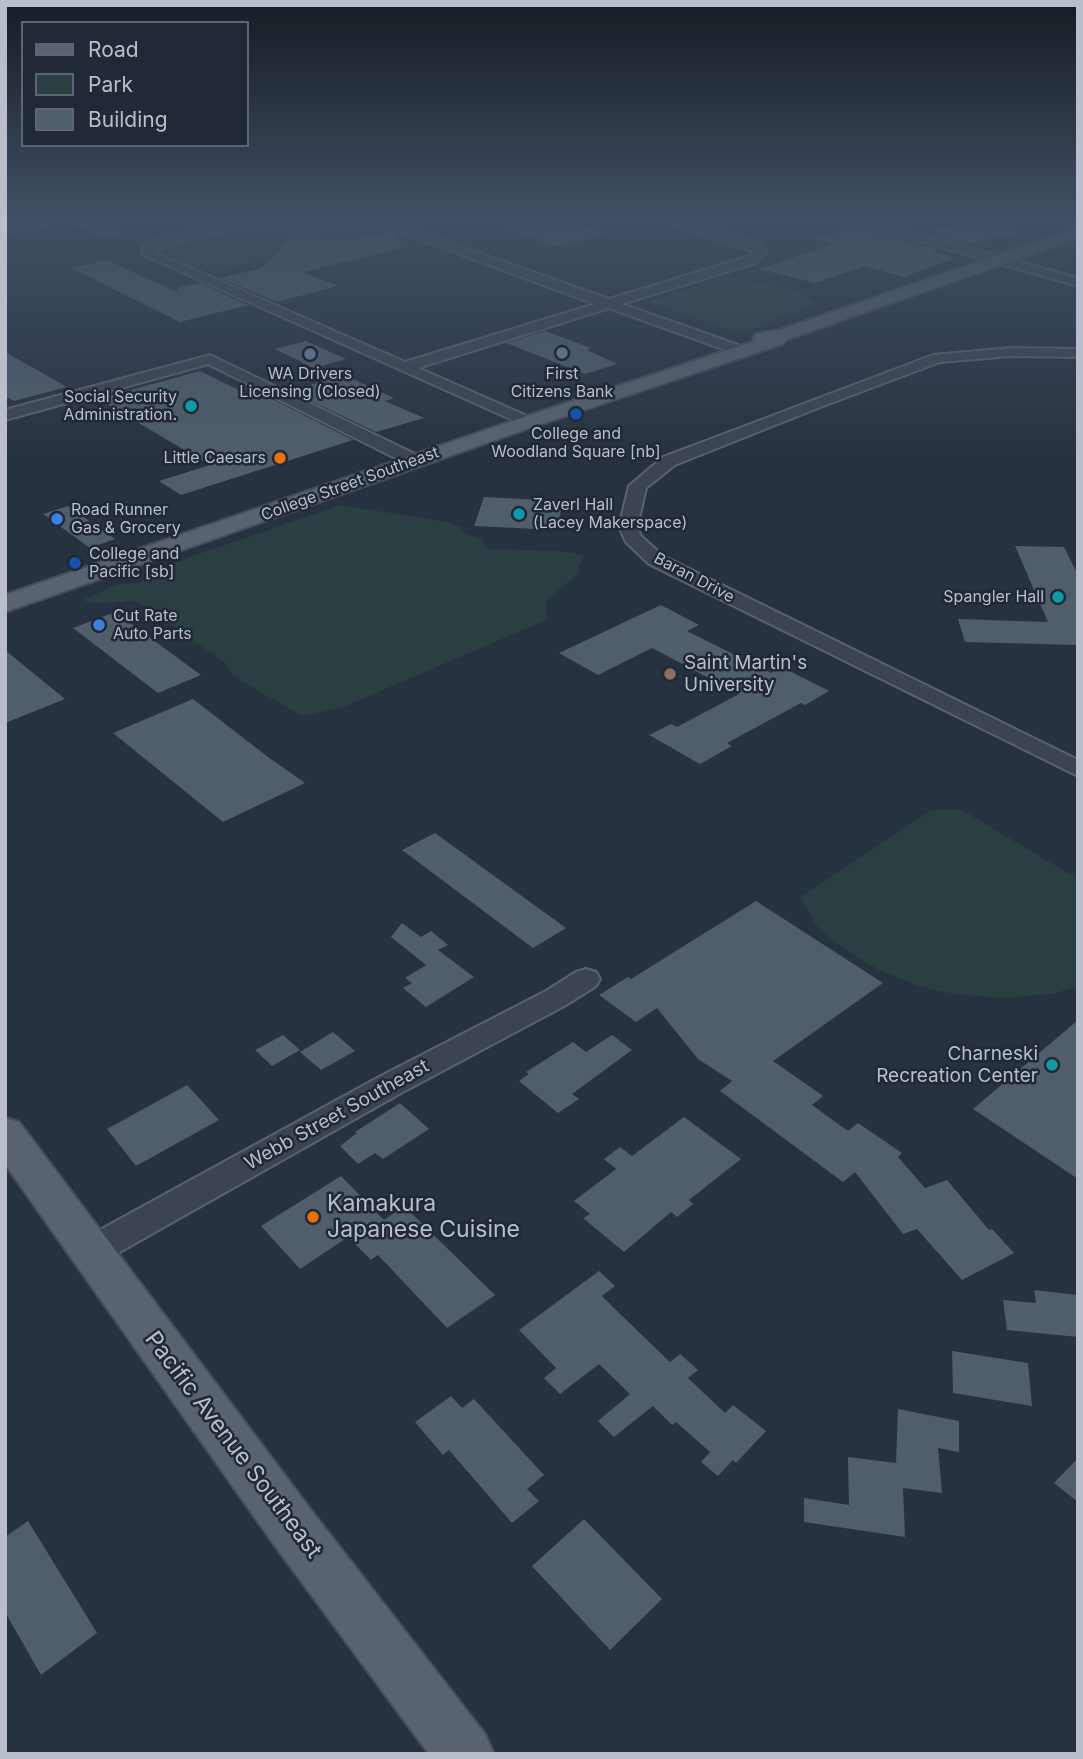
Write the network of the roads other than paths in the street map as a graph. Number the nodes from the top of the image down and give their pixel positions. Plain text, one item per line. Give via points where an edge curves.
1 (245, 298) edge
2 (595, 298) edge
3 (625, 298) edge
4 (888, 298) edge
5 (609, 303) junction
6 (782, 334) junction
7 (733, 348) junction
8 (1078, 354) edge
9 (211, 359) joint
10 (696, 365) junction
11 (404, 367) junction
12 (107, 387) joint
13 (5, 415) edge
14 (528, 422) junction
15 (415, 461) junction
16 (5, 604) edge
17 (1078, 769) edge
18 (586, 979) dead end
19 (5, 1133) edge
20 (90, 1252) junction
21 (465, 1754) edge

1 - 11 street
2 - 5 street
3 - 5 street
4 - 6 main road, College Street Southeast
5 - 7 street
5 - 11 street
6 - 7 main road, College Street Southeast
6 - 10 main road, College Street Southeast via 776,340
7 - 10 main road, College Street Southeast
8 - 17 street, Baran Drive via 1010,352 938,358 812,405 669,461 638,486 628,527 656,560
9 - 12 street
9 - 15 street
10 - 14 main road, College Street Southeast
11 - 14 street
12 - 13 street
14 - 15 main road, College Street Southeast
15 - 16 main road, College Street Southeast
18 - 20 street, Webb Street Southeast
19 - 20 main road, Pacific Avenue Southeast
20 - 21 main road, Pacific Avenue Southeast

